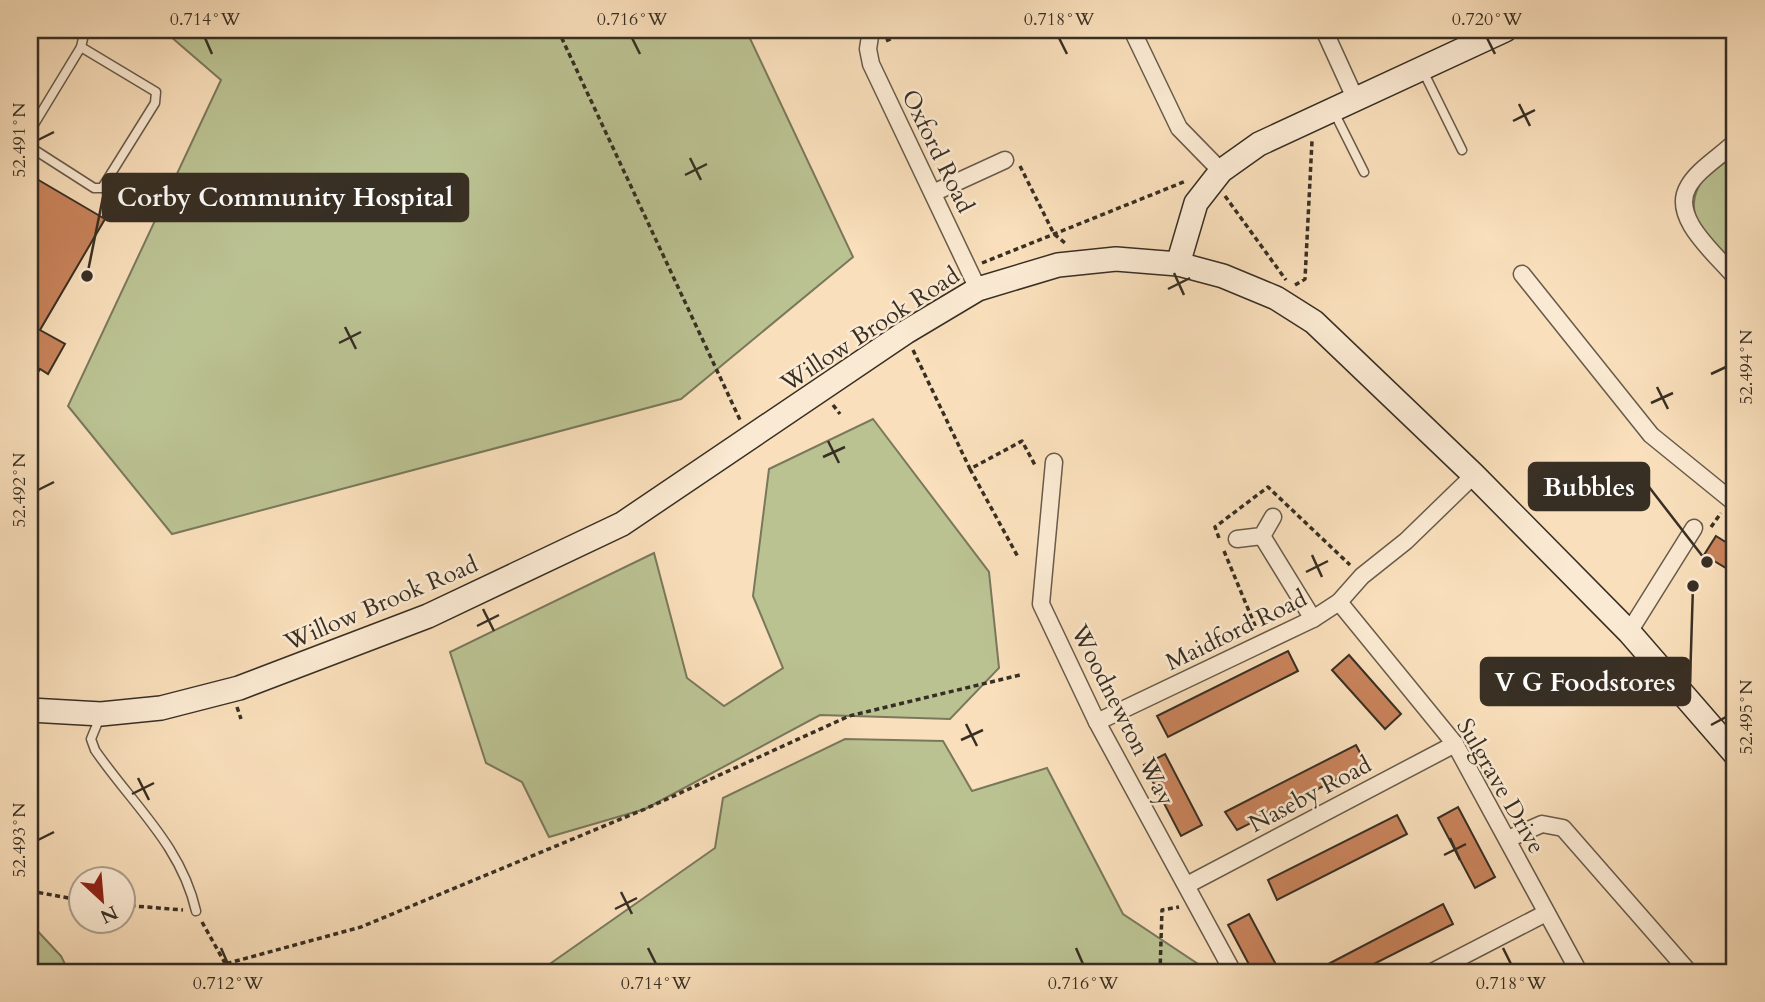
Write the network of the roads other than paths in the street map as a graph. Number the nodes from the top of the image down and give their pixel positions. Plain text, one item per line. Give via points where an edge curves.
1 (85, 30) edge
2 (871, 30) edge
3 (1132, 30) edge
4 (1324, 30) edge
5 (1505, 30) edge
6 (80, 47) junction
7 (1422, 69) junction
8 (1355, 99) junction
9 (1333, 109) junction
10 (30, 131) edge
11 (1735, 142) edge
12 (30, 147) edge
13 (1462, 150) dead end
14 (1005, 160) road end
15 (1364, 172) dead end
16 (1218, 176) junction
17 (933, 193) junction
18 (1178, 264) junction
19 (1522, 274) dead end
20 (1735, 277) edge
21 (974, 279) junction
22 (1054, 462) dead end
23 (1474, 475) junction
24 (1733, 500) edge
25 (1273, 517) dead end
26 (1694, 528) road end
27 (1262, 536) junction
28 (1237, 539) dead end
29 (1339, 602) junction
30 (1313, 619) junction
31 (1629, 632) junction
32 (30, 710) edge
33 (101, 714) junction
34 (1097, 722) junction
35 (1455, 744) junction
36 (1735, 754) edge
37 (1508, 839) junction
38 (1187, 885) junction
39 (196, 911) road end
40 (1546, 914) junction
41 (1233, 972) edge
42 (1432, 972) edge
43 (1579, 972) edge
44 (1689, 972) edge

1 - 6 lane
2 - 17 street, Oxford Road via 868,49 877,75
3 - 16 street via 1179,128
4 - 8 street
5 - 7 street
6 - 10 lane
6 - 12 lane via 156,92 155,103 102,188 94,188
7 - 8 street
7 - 13 lane
8 - 9 street
9 - 15 lane
9 - 16 street via 1259,144
11 - 20 street via 1689,185 1683,199 1685,217
14 - 17 street
16 - 18 street via 1196,203
17 - 21 street, Oxford Road
18 - 21 street, Willow Brook Road via 1085,261
18 - 23 street, Willow Brook Road via 1245,284 1314,322
19 - 24 street via 1651,435
21 - 33 street, Willow Brook Road via 906,332 622,524 428,616 239,688 161,708
22 - 34 street, Woodnewton Way via 1041,604
23 - 29 street, Maidford Road
23 - 31 street, Willow Brook Road
25 - 27 street
26 - 31 street
27 - 28 street
27 - 30 street
29 - 30 street, Maidford Road
29 - 35 street, Sulgrave Drive
30 - 34 street, Maidford Road
31 - 36 street, Willow Brook Road
32 - 33 street, Willow Brook Road
33 - 39 lane via 91,739 95,750 178,860
34 - 38 street, Woodnewton Way
35 - 37 street, Sulgrave Drive
35 - 38 street, Naseby Road
37 - 40 street, Sulgrave Drive
37 - 44 street via 1542,824 1563,828
38 - 41 street, Woodnewton Way
40 - 42 street
40 - 43 street, Sulgrave Drive

